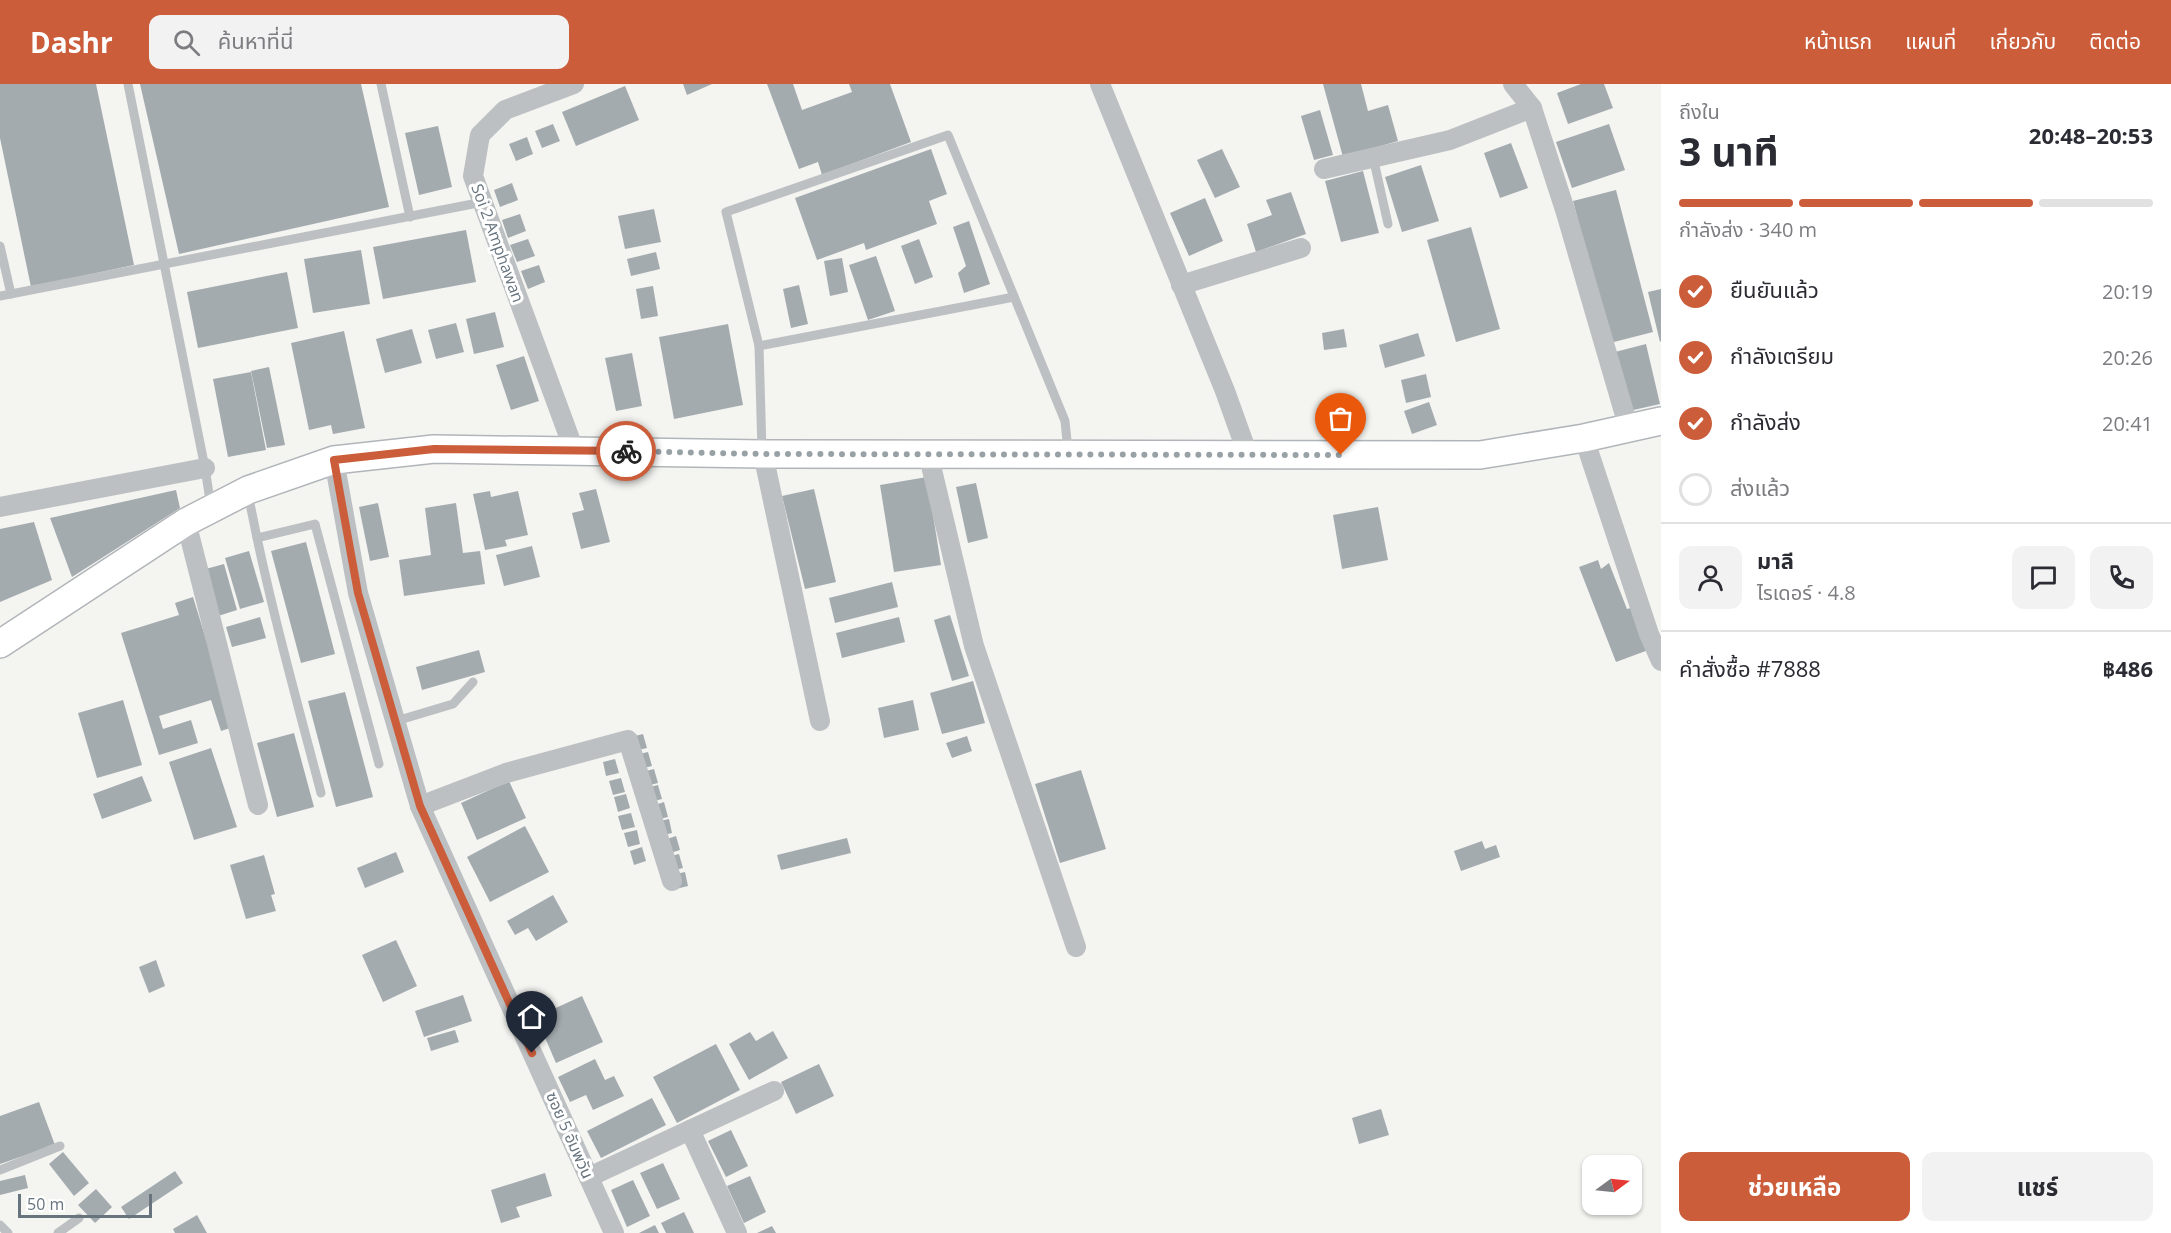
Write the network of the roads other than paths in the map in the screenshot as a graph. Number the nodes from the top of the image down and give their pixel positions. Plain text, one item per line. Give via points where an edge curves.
1 (128, 84) edge
2 (381, 84) edge
3 (574, 84) edge
4 (1100, 84) edge
5 (1513, 84) edge
6 (528, 92) edge
7 (1532, 108) junction
8 (1373, 158) junction
9 (1324, 169) dead end
10 (483, 202) junction
11 (410, 217) junction
12 (1388, 224) dead end
13 (0, 246) edge
14 (1301, 248) dead end
15 (164, 264) junction
16 (1182, 285) junction
17 (11, 294) junction
18 (0, 296) edge
19 (1014, 297) junction
20 (759, 346) junction
21 (1661, 421) edge
22 (1629, 429) junction
23 (1584, 438) junction
24 (574, 450) junction
25 (928, 453) junction
26 (762, 454) junction
27 (1069, 454) junction
28 (1248, 455) junction
29 (334, 460) junction
30 (205, 468) junction
31 (248, 490) junction
32 (0, 507) edge
33 (212, 509) junction
34 (186, 522) junction
35 (257, 538) junction
36 (0, 644) edge
37 (1661, 661) edge
38 (473, 682) dead end
39 (820, 721) dead end
40 (396, 722) junction
41 (379, 764) dead end
42 (321, 793) dead end
43 (258, 805) dead end
44 (420, 806) junction
45 (672, 881) dead end
46 (1076, 947) dead end
47 (774, 1091) dead end
48 (690, 1130) junction
49 (60, 1146) dead end
50 (0, 1170) edge
51 (589, 1177) junction
52 (79, 1218) dead end
53 (0, 1226) edge
54 (8, 1233) edge
55 (58, 1233) edge
56 (614, 1233) edge
57 (737, 1233) edge

1 - 15 lane
2 - 11 lane
3 - 6 street, Soi 2 Amphawan
4 - 16 street
5 - 7 street
6 - 10 street, Soi 2 Amphawan via 480,135 473,176
7 - 8 street via 1450,140
7 - 22 street
8 - 9 street
8 - 12 lane
10 - 11 lane
10 - 24 street, Soi 2 Amphawan
11 - 15 lane
13 - 17 lane
14 - 16 street
15 - 17 lane
15 - 30 lane
16 - 28 street
17 - 18 lane
19 - 20 lane
19 - 20 lane via 948,135 726,212
19 - 27 lane via 1065,421
20 - 26 lane
21 - 22 street
22 - 23 street
23 - 28 street via 1480,455
23 - 37 street
24 - 26 street
24 - 29 street via 434,449
25 - 26 street
25 - 27 street
25 - 46 street via 974,646
26 - 39 street
27 - 28 street
29 - 31 street
29 - 40 street, ซอย 5 อัมพวัน via 358,593
30 - 32 street
30 - 33 lane
31 - 33 street
31 - 35 lane
33 - 34 street
34 - 36 street
34 - 43 street
35 - 41 lane via 315,524
35 - 42 lane
38 - 40 lane via 453,704
40 - 44 street, ซอย 5 อัมพวัน
44 - 45 street via 506,773 628,740
44 - 51 street, ซอย 5 อัมพวัน
47 - 48 street
48 - 51 street
48 - 57 street
49 - 50 lane
51 - 56 street, ซอย 5 อัมพวัน
52 - 55 lane
53 - 54 lane

